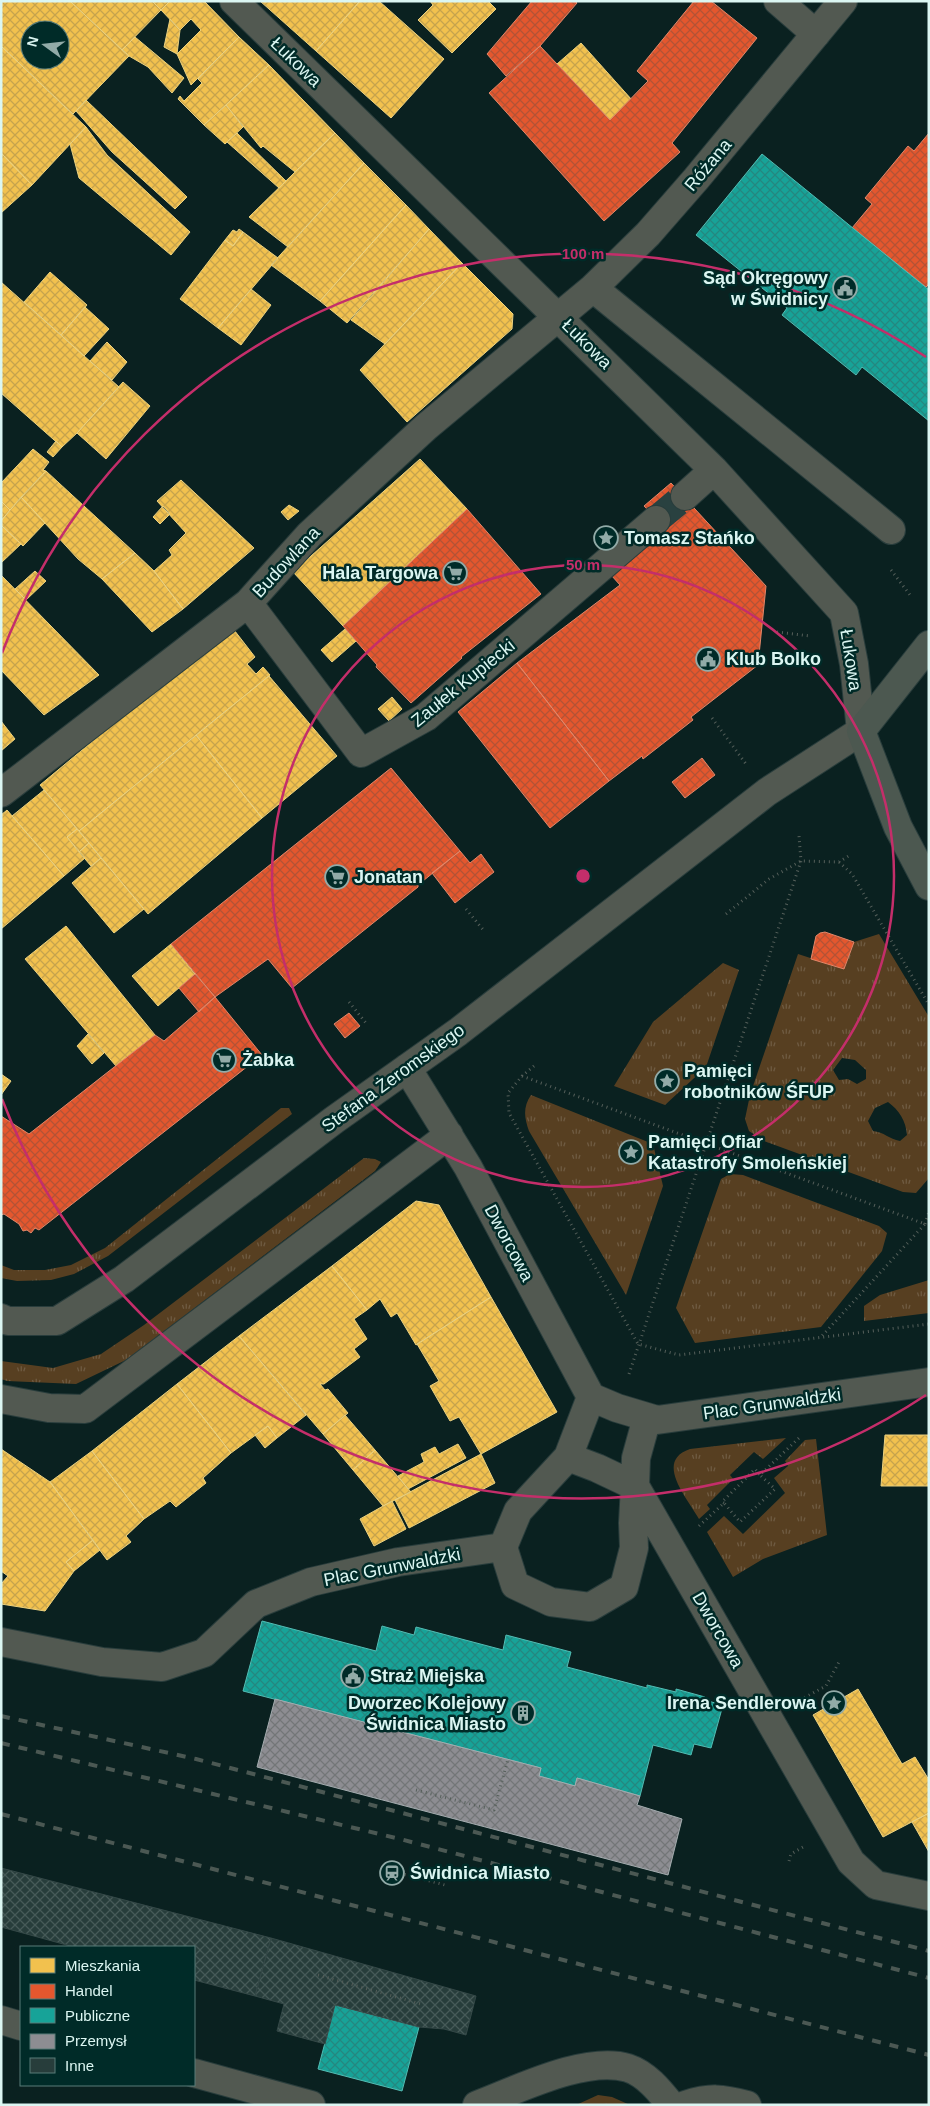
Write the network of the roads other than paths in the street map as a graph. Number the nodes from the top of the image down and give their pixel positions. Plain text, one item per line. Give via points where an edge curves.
1 (234, 1) edge
2 (778, 1) edge
3 (843, 1) edge
4 (816, 34) junction
5 (593, 288) junction
6 (559, 316) junction
7 (714, 470) junction
8 (685, 496) tunnel mouth
9 (656, 520) tunnel mouth
10 (891, 530) dead end
11 (248, 603) junction
12 (929, 645) edge
13 (861, 731) junction
14 (1, 793) edge
15 (929, 886) edge
16 (407, 1068) junction
17 (449, 1135) junction
18 (1, 1318) edge
19 (929, 1382) edge
20 (591, 1397) junction
21 (1, 1399) edge
22 (647, 1418) junction
23 (568, 1457) junction
24 (635, 1486) junction
25 (503, 1547) junction
26 (1, 1642) edge
27 (929, 1896) edge
28 (1, 2020) edge
29 (20, 2026) edge
30 (195, 2073) edge
31 (311, 2105) edge
32 (477, 2105) edge
33 (671, 2105) edge
34 (685, 2105) edge
35 (747, 2105) edge

1 - 6 street, Łukowa
2 - 4 street
3 - 4 street, Różana
4 - 5 street, Różana via 648,234
5 - 6 street, Różana
5 - 10 street
6 - 7 street, Łukowa
6 - 11 street, Budowlana via 426,427 310,535
7 - 8 street
7 - 13 street, Łukowa via 844,613 854,664
9 - 11 street, Zaułek Kupiecki via 426,717 361,753
11 - 14 street, Budowlana
12 - 13 main road
13 - 15 main road via 898,827
13 - 16 street, Stefana Żeromskiego via 767,792
16 - 17 street, Dworcowa
16 - 18 street, Stefana Żeromskiego via 124,1279 57,1321 8,1321
17 - 20 street, Dworcowa
17 - 21 street via 85,1409 49,1408
19 - 22 street, Plac Grunwaldzki via 657,1420
20 - 22 street, Plac Grunwaldzki
20 - 23 street
22 - 24 street via 636,1458
23 - 24 street
23 - 25 street via 518,1511
24 - 25 street via 634,1548 624,1587 590,1607 552,1602 515,1585
24 - 27 street, Dworcowa via 851,1862 876,1885
25 - 26 street, Plac Grunwaldzki via 398,1562 311,1582 256,1604 204,1654 162,1667 102,1662
28 - 29 street
30 - 31 street
32 - 33 street via 538,2082 602,2064 628,2068 654,2084
34 - 35 street via 699,2100 723,2099

